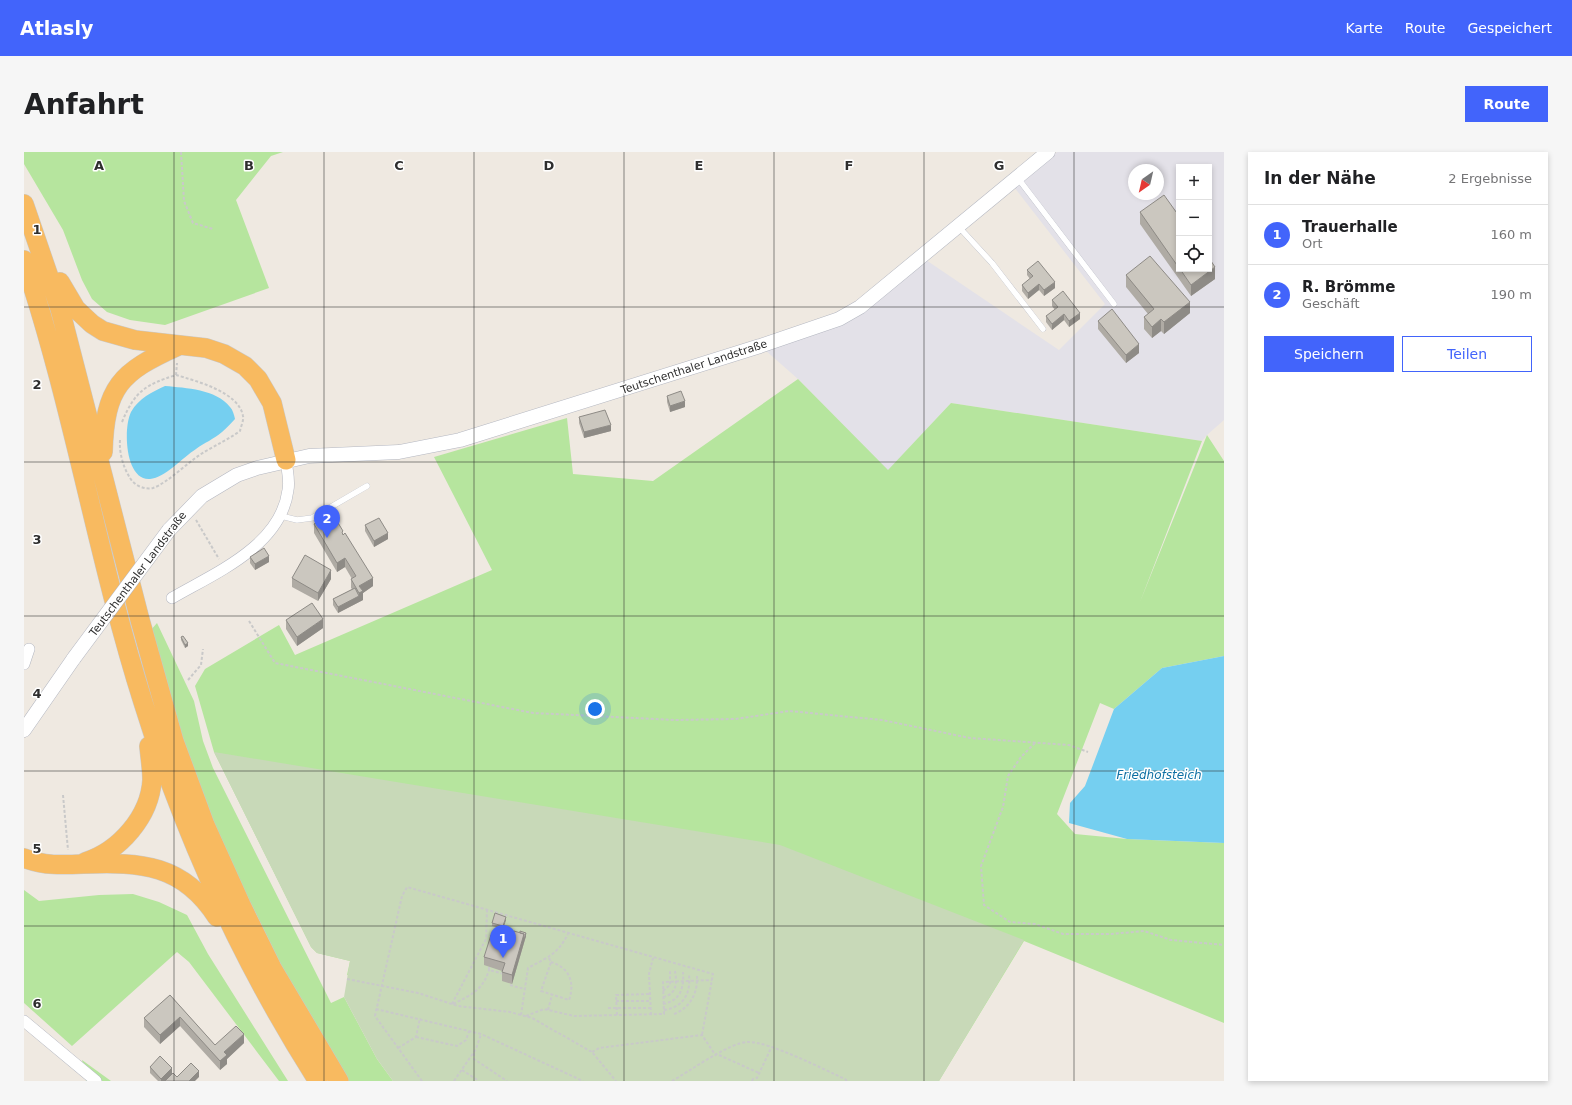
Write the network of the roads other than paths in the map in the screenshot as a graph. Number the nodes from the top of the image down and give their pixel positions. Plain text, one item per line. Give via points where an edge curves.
1 (1048, 152) edge
2 (1017, 177) junction
3 (24, 204) edge
4 (958, 225) junction
5 (38, 240) junction
6 (24, 260) edge
7 (1114, 304) dead end
8 (1043, 329) dead end
9 (178, 346) junction
10 (286, 460) junction
11 (104, 481) junction
12 (367, 486) dead end
13 (281, 516) junction
14 (172, 598) dead end
15 (29, 649) dead end
16 (24, 664) edge
17 (142, 701) junction
18 (24, 730) edge
19 (24, 858) edge
20 (72, 865) junction
21 (260, 984) junction
22 (24, 1021) edge
23 (96, 1081) edge
24 (318, 1081) edge
25 (339, 1081) edge

1 - 2 street, Teutschenthaler Landstraße
2 - 4 street, Teutschenthaler Landstraße
2 - 7 lane
3 - 5 highway
4 - 8 lane via 992,263
4 - 10 street, Teutschenthaler Landstraße via 860,307 839,319 460,440 399,452 328,454
5 - 9 highway via 72,304 92,324 103,331 125,338
5 - 11 highway via 60,309
6 - 17 highway via 48,339
9 - 10 highway via 215,351 232,358 252,372 272,403
9 - 11 highway via 138,366 125,378 114,394 104,422
10 - 13 street via 288,490
10 - 18 street, Teutschenthaler Landstraße, bridge via 246,471 214,488 193,504 169,530
11 - 25 highway via 174,740 205,825 272,968
12 - 13 lane via 312,518 297,520
13 - 14 street via 259,543
15 - 16 street
17 - 20 highway via 152,769 145,806 136,824 119,842 98,856
17 - 21 highway via 191,840
19 - 20 highway via 47,864
20 - 21 highway via 138,864 180,878 208,903
21 - 24 highway
22 - 23 street

